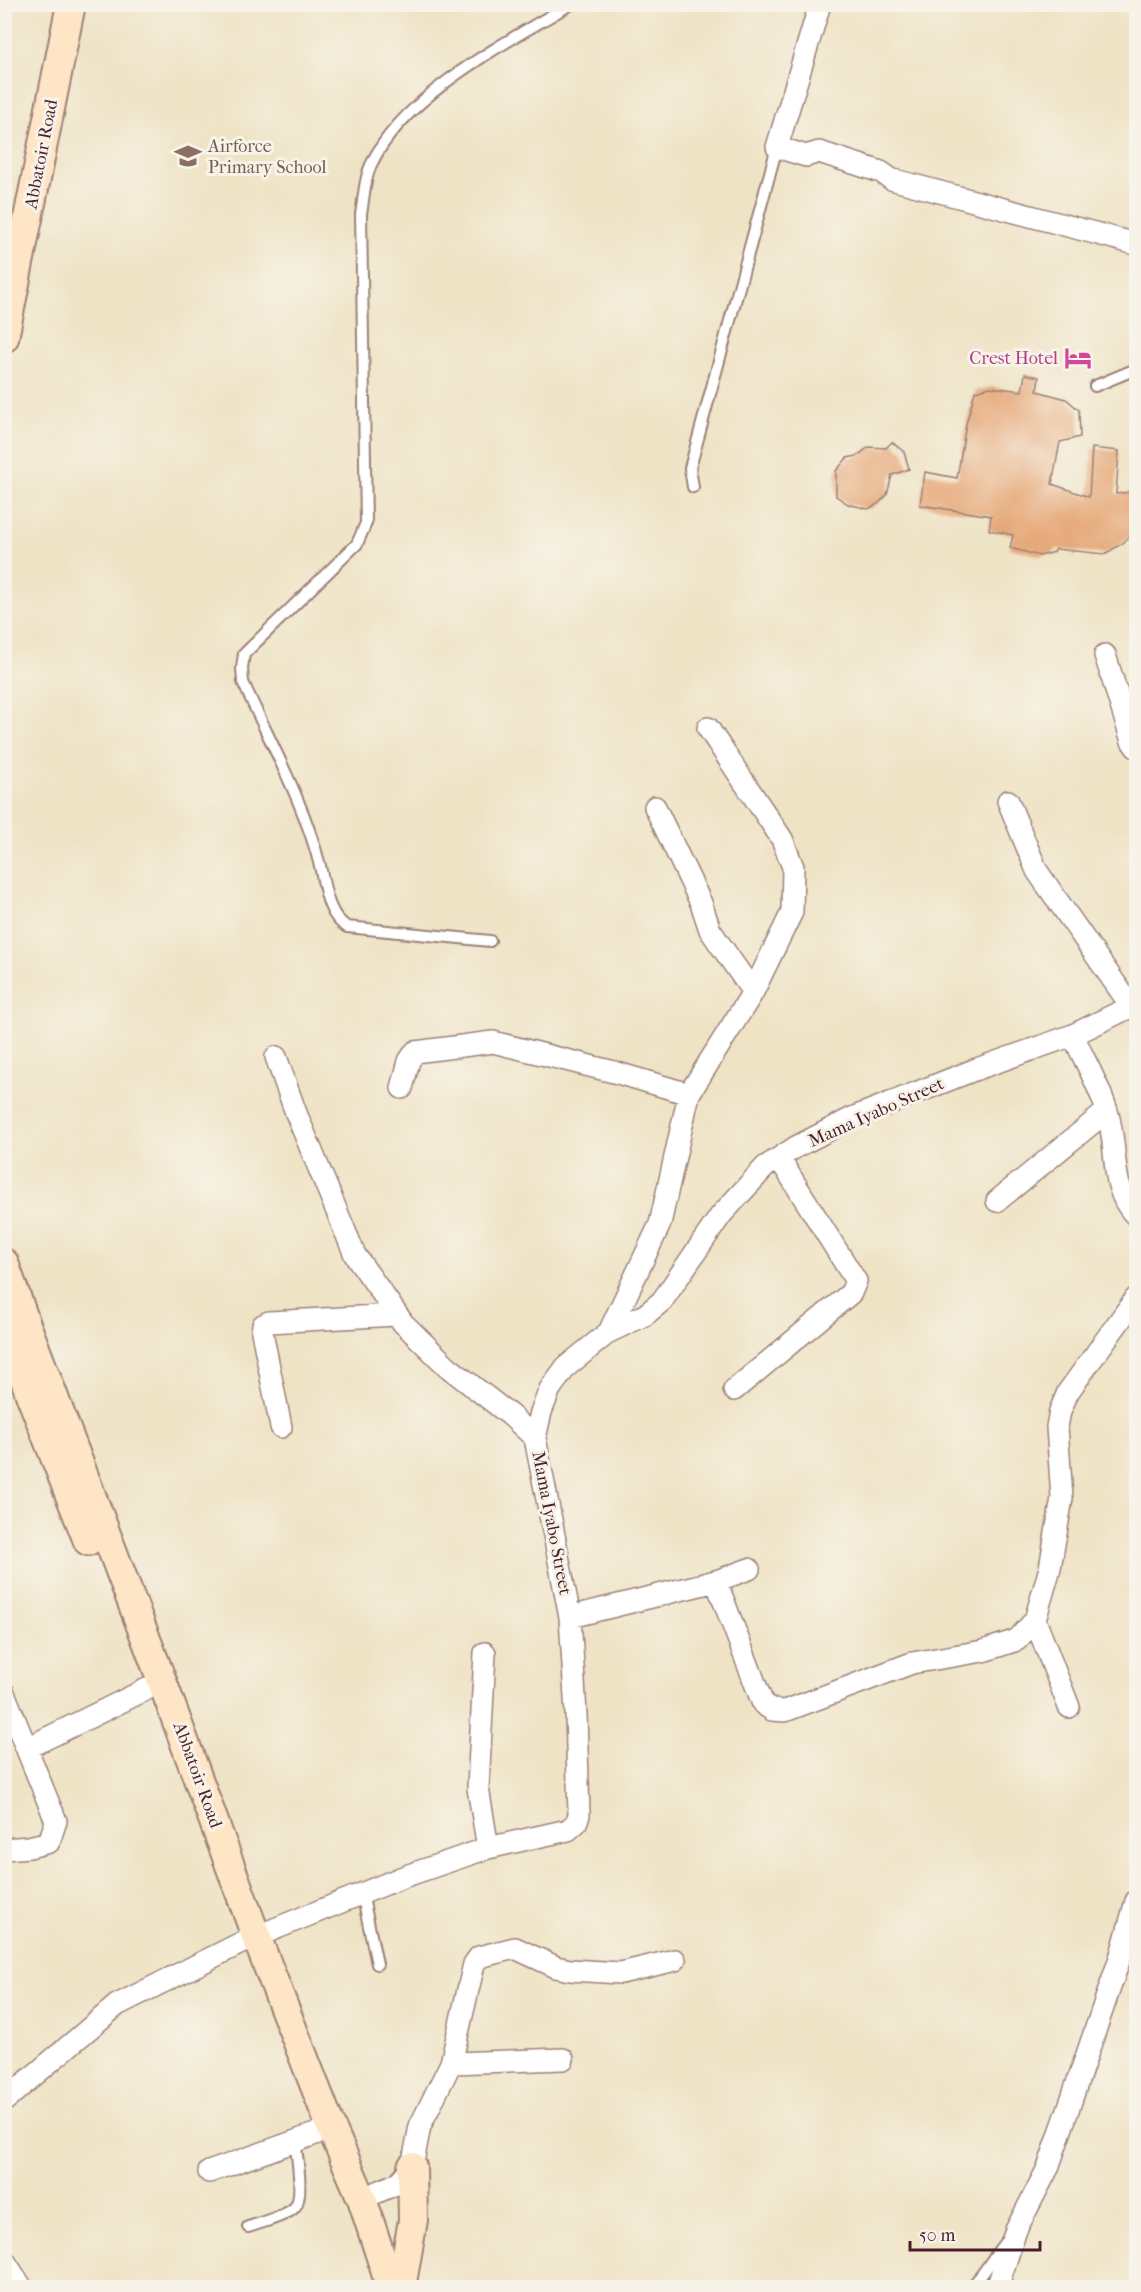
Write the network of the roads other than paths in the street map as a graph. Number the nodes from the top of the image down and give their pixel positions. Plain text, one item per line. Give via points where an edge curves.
1 (52, 4) edge
2 (71, 4) edge
3 (571, 4) edge
4 (820, 4) edge
5 (777, 147) junction
6 (4, 244) edge
7 (1137, 244) edge
8 (4, 338) edge
9 (1137, 369) edge
10 (1095, 386) dead end
11 (693, 488) dead end
12 (1105, 655) dead end
13 (708, 728) dead end
14 (1137, 747) edge
15 (1008, 801) dead end
16 (655, 807) dead end
17 (490, 941) dead end
18 (753, 992) junction
19 (1134, 1005) edge
20 (1073, 1035) junction
21 (276, 1057) dead end
22 (402, 1088) dead end
23 (689, 1094) junction
24 (1107, 1111) junction
25 (779, 1158) junction
26 (997, 1201) dead end
27 (1137, 1216) edge
28 (4, 1263) edge
29 (1137, 1298) edge
30 (396, 1315) junction
31 (4, 1319) edge
32 (609, 1332) junction
33 (734, 1390) dead end
34 (281, 1426) dead end
35 (535, 1438) junction
36 (749, 1569) dead end
37 (716, 1581) junction
38 (570, 1617) junction
39 (1035, 1620) junction
40 (485, 1653) dead end
41 (147, 1689) junction
42 (4, 1692) edge
43 (1069, 1707) dead end
44 (27, 1748) junction
45 (488, 1848) junction
46 (4, 1849) edge
47 (362, 1893) junction
48 (1137, 1901) edge
49 (251, 1938) junction
50 (675, 1960) dead end
51 (377, 1964) dead end
52 (563, 2059) dead end
53 (451, 2063) junction
54 (4, 2101) edge
55 (306, 2137) junction
56 (412, 2167) junction
57 (209, 2172) dead end
58 (362, 2199) junction
59 (248, 2227) dead end
60 (1016, 2230) junction
61 (4, 2260) edge
62 (22, 2288) edge
63 (375, 2288) edge
64 (391, 2288) edge
65 (401, 2288) edge
66 (970, 2288) edge
67 (997, 2288) edge

1 - 6 street, Abbatoir Road
2 - 8 street, Abbatoir Road
3 - 17 lane via 492,51 418,103 392,130 370,166 361,214 366,523 357,544 244,654 242,668 243,682 311,831 337,921 347,927
4 - 5 street
5 - 7 street via 806,156 819,152 881,172 891,179
5 - 11 lane via 690,468
9 - 10 lane
12 - 14 street
13 - 18 street via 782,839 793,867 792,912
15 - 19 street via 1037,870
16 - 18 street via 710,930
18 - 23 street
19 - 20 street, Mama Iyabo Street
20 - 24 street
20 - 25 street, Mama Iyabo Street via 852,1118
21 - 30 street via 355,1255
22 - 23 street via 414,1052 493,1042
23 - 32 street via 660,1224
24 - 26 street
24 - 27 street via 1120,1193
25 - 32 street, Mama Iyabo Street via 765,1167 721,1215 662,1301 645,1315
25 - 33 street via 856,1281 851,1293
28 - 49 street, Abbatoir Road via 170,1702
29 - 39 street via 1068,1392 1060,1411 1057,1427 1062,1498 1050,1568
30 - 34 street via 263,1325
30 - 35 street via 448,1367
31 - 41 street, Abbatoir Road
32 - 35 street, Mama Iyabo Street via 566,1367 550,1389
35 - 38 street, Mama Iyabo Street
36 - 37 street
37 - 38 street
37 - 39 street via 763,1704 785,1712 912,1663 983,1651 1017,1640
38 - 45 street, Mama Iyabo Street via 579,1815 568,1830
39 - 43 street
40 - 45 street via 478,1788
41 - 44 street
41 - 49 street, Abbatoir Road
42 - 44 street
44 - 46 street via 56,1821 49,1842
45 - 47 street, Mama Iyabo Street
47 - 49 street, Mama Iyabo Street
47 - 51 lane
48 - 60 street via 1048,2168
49 - 54 street, Mama Iyabo Street via 117,2005
49 - 55 street, Abbatoir Road
49 - 58 street, Abbatoir Road
50 - 53 street via 621,1973 570,1970 515,1948 479,1957 474,1964
52 - 53 street
53 - 56 street via 420,2126
55 - 57 street
55 - 59 lane via 296,2206 288,2213
55 - 63 street, Abbatoir Road
56 - 58 street via 398,2183
56 - 65 street via 412,2220
58 - 64 street, Abbatoir Road
60 - 66 lane
60 - 67 street
61 - 62 street

